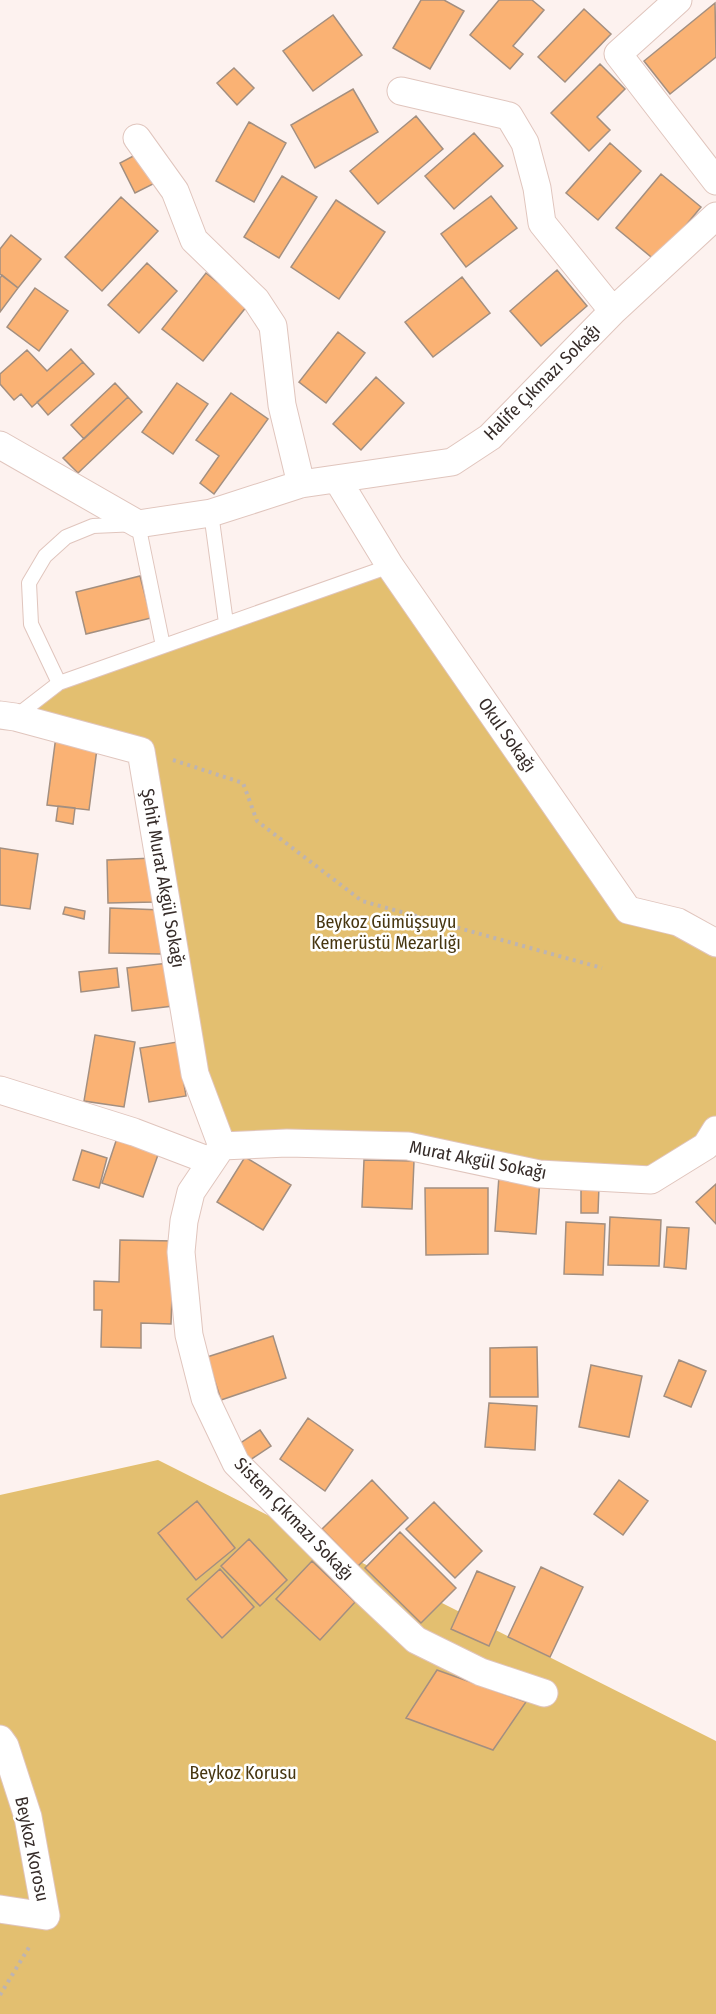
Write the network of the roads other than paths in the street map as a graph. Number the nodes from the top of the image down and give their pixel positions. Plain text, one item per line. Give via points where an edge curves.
1 (678, 0) edge
2 (401, 91) dead end
3 (137, 138) dead end
4 (716, 181) edge
5 (716, 216) edge
6 (613, 310) junction
7 (0, 444) edge
8 (337, 479) junction
9 (300, 483) junction
10 (211, 513) junction
11 (138, 524) junction
12 (390, 566) junction
13 (226, 623) junction
14 (163, 646) junction
15 (59, 682) junction
16 (7, 716) edge
17 (716, 943) edge
18 (0, 1090) edge
19 (716, 1130) edge
20 (216, 1153) junction
21 (544, 1693) dead end
22 (0, 1739) edge
23 (0, 1909) edge

1 - 4 street via 618,54
2 - 6 street via 509,116 525,143 542,223
3 - 9 street via 175,191 194,240 255,300 273,326 282,405
5 - 6 street, Halife Çıkmazı Sokağı
6 - 8 street, Halife Çıkmazı Sokağı via 490,436 452,462
7 - 11 street
8 - 9 street, Halife Çıkmazı Sokağı
8 - 12 street, Okul Sokağı
9 - 10 street, Halife Çıkmazı Sokağı
10 - 11 street, Halife Çıkmazı Sokağı
10 - 13 lane
11 - 14 lane
11 - 15 lane via 93,526 66,537 45,556 29,583 31,624
12 - 13 lane
12 - 17 street, Okul Sokağı via 628,910 678,922
13 - 14 lane
14 - 15 lane
15 - 16 lane
16 - 20 street, Şehit Murat Akgül Sokağı via 141,751 195,1074
18 - 20 street
19 - 20 street, Murat Akgül Sokağı via 706,1146 651,1180 539,1174 408,1146 287,1143
20 - 21 street, Sistem Çıkmazı Sokağı via 191,1192 181,1252 189,1335 205,1398 236,1463 416,1640 482,1672
22 - 23 street, Beykoz Korosu via 28,1816 45,1916

